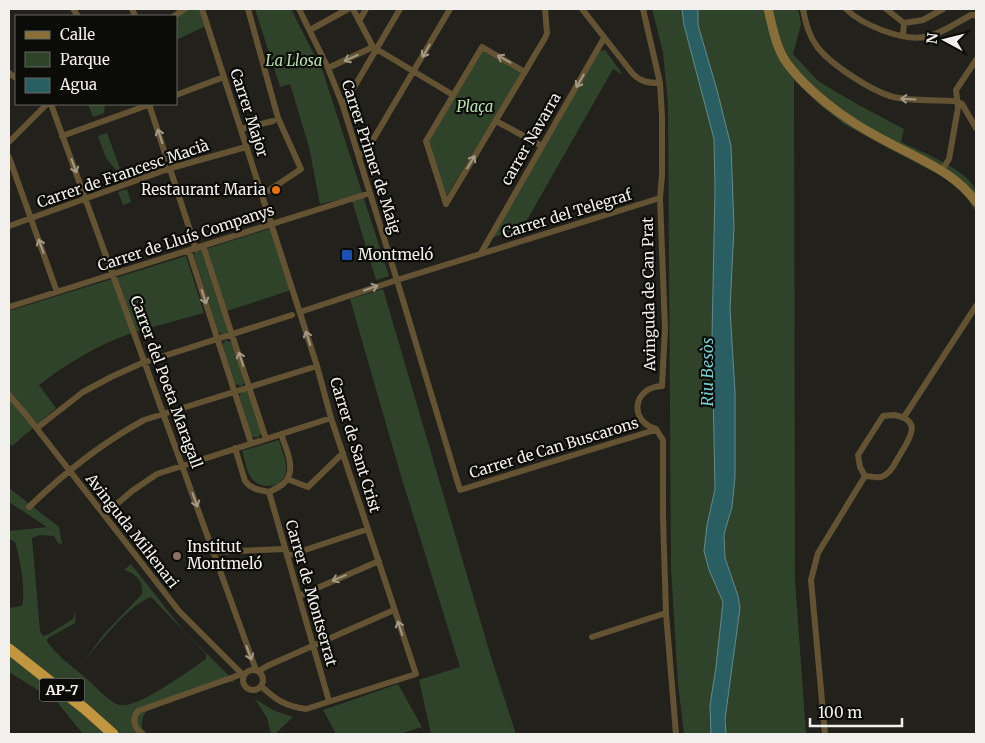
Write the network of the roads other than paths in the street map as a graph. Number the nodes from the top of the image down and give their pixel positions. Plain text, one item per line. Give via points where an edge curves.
1 (202, 9) edge
2 (248, 9) edge
3 (299, 9) edge
4 (348, 9) edge
5 (353, 9) edge
6 (366, 9) edge
7 (400, 9) edge
8 (450, 9) edge
9 (545, 9) edge
10 (582, 9) edge
11 (643, 9) edge
12 (768, 9) edge
13 (803, 9) edge
14 (846, 9) edge
15 (886, 9) edge
16 (943, 9) edge
17 (976, 14) edge
18 (359, 21) junction
19 (904, 23) junction
20 (310, 30) junction
21 (903, 35) junction
22 (604, 38) junction
23 (375, 48) junction
24 (976, 60) edge
25 (328, 68) junction
26 (414, 72) junction
27 (525, 72) junction
28 (224, 77) junction
29 (660, 83) junction
30 (178, 93) edge
31 (453, 95) junction
32 (956, 101) junction
33 (48, 105) edge
34 (49, 105) edge
35 (147, 105) edge
36 (150, 105) edge
37 (342, 106) junction
38 (275, 119) junction
39 (496, 121) junction
40 (976, 128) edge
41 (241, 129) junction
42 (62, 136) junction
43 (9, 142) edge
44 (246, 146) junction
45 (542, 146) junction
46 (358, 156) junction
47 (9, 157) edge
48 (171, 168) junction
49 (942, 170) junction
50 (370, 193) junction
51 (262, 195) junction
52 (660, 198) junction
53 (86, 199) junction
54 (976, 202) edge
55 (31, 218) junction
56 (272, 224) junction
57 (9, 226) edge
58 (204, 246) junction
59 (196, 249) junction
60 (189, 251) junction
61 (481, 253) junction
62 (114, 275) junction
63 (397, 280) junction
64 (57, 292) junction
65 (976, 306) edge
66 (9, 307) edge
67 (300, 312) junction
68 (292, 315) dead end
69 (232, 334) junction
70 (217, 339) junction
71 (145, 362) junction
72 (317, 366) junction
73 (250, 386) junction
74 (234, 391) junction
75 (9, 395) edge
76 (164, 413) junction
77 (904, 417) junction
78 (332, 418) junction
79 (37, 428) junction
80 (656, 429) junction
81 (281, 434) junction
82 (266, 439) junction
83 (251, 443) junction
84 (235, 448) junction
85 (343, 453) junction
86 (182, 465) junction
87 (70, 471) junction
88 (865, 476) junction
89 (287, 479) junction
90 (460, 490) joint
91 (269, 492) junction
92 (29, 507) dead end
93 (104, 516) junction
94 (368, 529) junction
95 (285, 549) junction
96 (213, 552) junction
97 (287, 556) junction
98 (378, 561) junction
99 (299, 596) junction
100 (394, 610) junction
101 (666, 613) junction
102 (592, 637) dead end
103 (313, 646) junction
104 (9, 649) edge
105 (9, 656) edge
106 (257, 671) junction
107 (243, 674) junction
108 (261, 686) junction
109 (329, 701) junction
110 (108, 734) edge
111 (113, 734) edge
112 (142, 734) edge
113 (676, 734) edge
114 (825, 734) edge

1 - 28 street, Carrer Major
2 - 38 street
3 - 20 street, Carrer Primer de Maig
4 - 20 street
5 - 18 street
6 - 18 street
7 - 23 street
8 -> 26 street
9 - 27 street via 547,33
10 - 22 street
11 - 29 street, Avinguda de Can Prat
12 - 49 street via 774,37 784,59 825,103 860,128
32 -> 13 street via 898,98 878,92 848,73 816,45 806,25
14 - 21 street via 865,24
15 - 19 street
16 - 19 street via 923,20
17 - 21 street via 936,34 923,37
18 - 23 street
19 - 21 street
20 - 25 street, Carrer Primer de Maig
22 - 29 street via 639,80
22 -> 45 street, carrer Navarra
23 -> 25 street
23 - 26 street
23 - 37 street
24 - 32 street via 956,90
25 - 37 street, Carrer Primer de Maig
26 - 31 street
26 - 46 street via 367,150
27 -> 31 street via 482,47
27 - 39 street
28 - 30 street
28 - 41 street, Carrer Major
29 - 52 street, Avinguda de Can Prat
31 -> 39 street via 426,141 446,204
32 - 40 street via 962,104
32 - 49 street via 958,108 949,159
33 - 43 street
34 - 42 street, Carrer del Poeta Maragall
35 - 42 street
48 -> 36 street
37 - 46 street, Carrer Primer de Maig
38 - 41 street
38 - 51 street via 301,170
39 - 45 street
41 - 44 street, Carrer Major
42 -> 53 street, Carrer del Poeta Maragall
44 - 48 street, Carrer de Francesc Macià
44 - 51 street, Carrer Major
45 - 61 street, carrer Navarra
46 - 50 street, Carrer Primer de Maig
47 - 55 street
48 - 53 street, Carrer de Francesc Macià
48 - 59 street
49 - 54 street via 960,183
50 - 56 street, Carrer de Lluís Companys
50 - 63 street, Carrer Primer de Maig
51 - 56 street, Carrer Major
52 - 61 street, Carrer del Telegraf
52 - 80 street, Avinguda de Can Prat via 665,329 662,386 644,393 638,411 643,422
53 - 55 street, Carrer de Francesc Macià
53 - 62 street, Carrer del Poeta Maragall
55 - 57 street, Carrer de Francesc Macià
64 -> 55 street
56 - 58 street, Carrer de Lluís Companys
56 - 67 street, Carrer de Sant Crist
58 - 59 street, Carrer de Lluís Companys
58 - 69 street
59 - 60 street, Carrer de Lluís Companys
60 - 62 street, Carrer de Lluís Companys
60 -> 70 street
61 - 63 street, Carrer del Telegraf
62 - 64 street, Carrer de Lluís Companys
62 - 71 street, Carrer del Poeta Maragall
67 -> 63 street, Carrer del Telegraf
63 - 90 street, Carrer Primer de Maig
64 - 66 street, Carrer de Lluís Companys
65 - 77 street
72 -> 67 street, Carrer de Sant Crist
68 - 69 street
69 - 70 street
73 -> 69 street
70 - 71 street
70 - 74 street
71 - 76 street, Carrer del Poeta Maragall
71 - 79 street via 83,392
72 - 73 street
72 - 78 street, Carrer de Sant Crist
73 - 74 street
73 - 82 street
74 - 76 street
74 - 83 street
75 - 79 street, Avinguda Mil·lenari
76 - 86 street, Carrer del Poeta Maragall
76 - 87 street via 121,432
77 - 88 street via 909,421 911,436 890,471 880,477
77 - 88 street via 883,416 858,456
78 - 81 street
78 - 85 street, Carrer de Sant Crist
79 - 87 street, Avinguda Mil·lenari
80 - 90 street, Carrer de Can Buscarons
80 - 101 street, Avinguda de Can Prat via 663,440
81 - 82 street
81 - 89 street via 291,464
82 - 83 street
83 - 84 street
84 - 86 street
84 - 91 street via 248,485
85 - 89 street via 308,488
85 - 94 street, Carrer de Sant Crist
86 - 93 street via 157,474
86 -> 96 street, Carrer del Poeta Maragall
87 - 92 street
87 - 93 street, Avinguda Mil·lenari
88 - 114 street via 818,553 811,580
89 - 91 street
91 - 95 street, Carrer de Montserrat
93 - 107 street, Avinguda Mil·lenari via 179,612
94 - 97 street
94 - 98 street, Carrer de Sant Crist
95 - 96 street
95 - 97 street, Carrer de Montserrat
96 -> 106 street, Carrer del Poeta Maragall
97 - 99 street, Carrer de Montserrat
98 -> 99 street
98 - 100 street, Carrer de Sant Crist
99 - 103 street, Carrer de Montserrat
100 - 103 street
109 -> 100 street, Carrer de Sant Crist via 416,674
101 - 102 street
101 - 113 street, Avinguda de Can Prat
103 - 106 street
103 - 109 street, Carrer de Montserrat
104 - 111 highway, AP-7
105 - 110 highway
106 - 107 street
106 - 108 street via 263,680
107 - 108 street via 246,688 253,690
107 - 112 street via 138,711 135,725
108 - 109 street via 276,700 293,707 306,709

